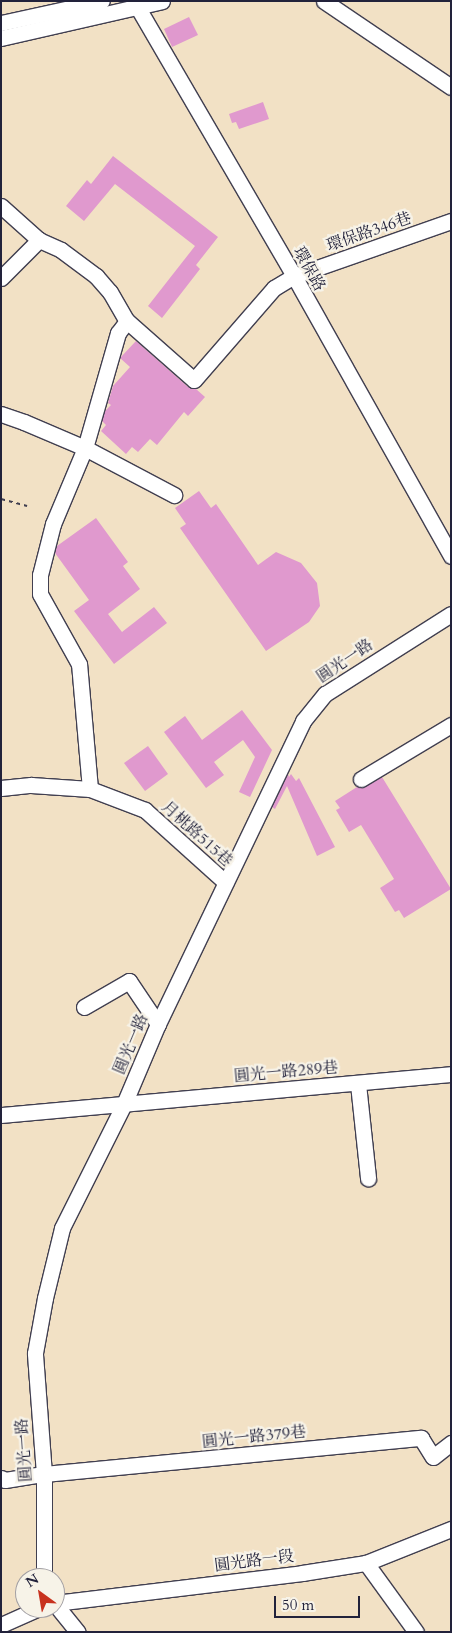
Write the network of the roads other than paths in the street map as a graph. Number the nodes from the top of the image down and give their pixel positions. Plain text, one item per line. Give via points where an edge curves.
1 (102, 1) edge
2 (162, 1) edge
3 (324, 1) edge
4 (137, 4) edge
5 (1, 23) edge
6 (1, 38) edge
7 (451, 87) edge
8 (1, 206) edge
9 (451, 221) edge
10 (39, 240) junction
11 (294, 276) junction
12 (1, 278) edge
13 (127, 321) junction
14 (1, 414) edge
15 (85, 448) junction
16 (174, 494) dead end
17 (451, 556) edge
18 (451, 614) edge
19 (451, 725) edge
20 (361, 779) dead end
21 (1, 788) edge
22 (90, 789) junction
23 (225, 882) junction
24 (84, 1007) dead end
25 (158, 1024) junction
26 (451, 1074) edge
27 (358, 1084) junction
28 (124, 1104) junction
29 (1, 1115) edge
30 (368, 1178) dead end
31 (451, 1443) edge
32 (44, 1474) junction
33 (1, 1478) edge
34 (451, 1529) edge
35 (366, 1563) junction
36 (44, 1568) edge
37 (65, 1602) edge
38 (65, 1616) edge
39 (17, 1618) edge
40 (1, 1625) edge
41 (78, 1632) edge
42 (416, 1632) edge

1 - 5 street
2 - 4 street
3 - 7 street
4 - 6 street
4 - 11 street, 環保路
8 - 10 street
9 - 11 street, 環保路346巷
10 - 12 street
10 - 13 street via 61,250 96,276
11 - 13 street, 環保路346巷 via 274,288 194,380
11 - 17 street, 環保路
13 - 15 street via 118,333
14 - 15 street
15 - 16 street
15 - 22 street via 53,524 40,575 40,594 80,664
18 - 23 street, 圓光一路 via 325,694 302,721
19 - 20 street
21 - 22 street, 月桃路515巷 via 31,785
22 - 23 street, 月桃路515巷 via 144,810
23 - 25 street, 圓光一路
24 - 25 street via 129,981
25 - 28 street, 圓光一路
26 - 27 street, 圓光一路289巷
27 - 28 street, 圓光一路289巷
27 - 30 street
28 - 29 street, 圓光一路289巷
28 - 32 street, 圓光一路 via 62,1228 45,1298 35,1353
31 - 32 street, 圓光一路379巷 via 433,1457 421,1438
32 - 33 street
32 - 36 street, 圓光一路
34 - 35 street, 圓光路一段
35 - 37 street, 圓光路一段
35 - 42 street
38 - 41 street
39 - 40 street

